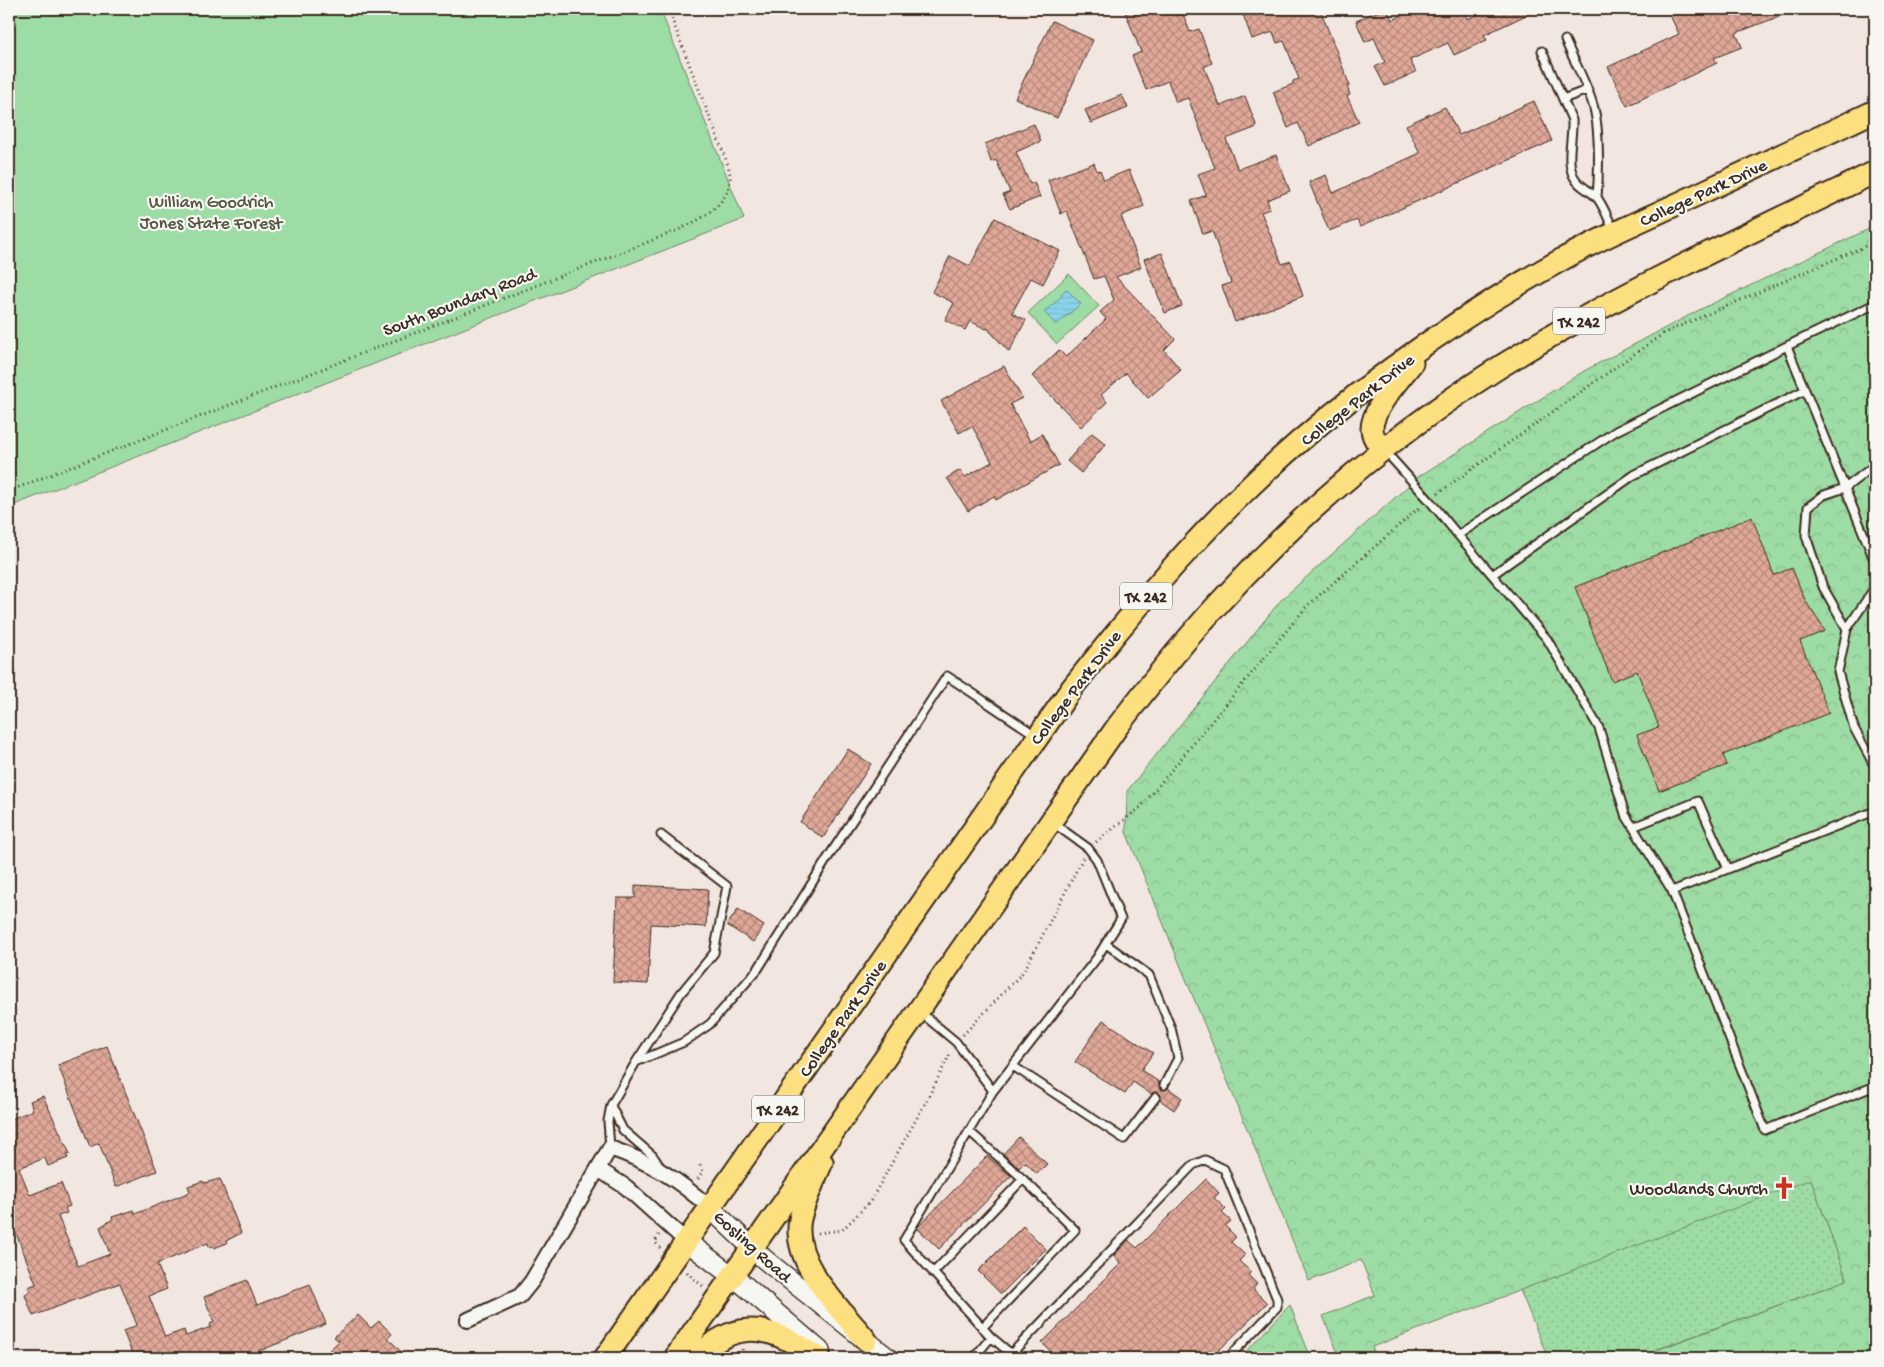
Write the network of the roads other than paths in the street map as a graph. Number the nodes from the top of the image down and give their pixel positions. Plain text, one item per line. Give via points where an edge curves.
1 (1565, 40) dead end
2 (1542, 51) dead end
3 (1587, 90) junction
4 (1563, 100) junction
5 (1875, 111) edge
6 (1875, 172) edge
7 (1598, 198) junction
8 (1615, 233) junction
9 (1875, 304) edge
10 (1429, 344) junction
11 (1787, 346) junction
12 (1805, 390) junction
13 (1383, 450) junction
14 (1875, 466) edge
15 (1845, 488) junction
16 (1458, 535) junction
17 (1875, 562) edge
18 (1492, 575) junction
19 (1875, 587) edge
20 (1847, 629) junction
21 (1037, 737) junction
22 (1875, 767) edge
23 (1875, 811) edge
24 (1051, 821) junction
25 (1633, 827) junction
26 (661, 835) dead end
27 (1728, 869) junction
28 (1672, 891) junction
29 (1106, 944) junction
30 (918, 1010) junction
31 (636, 1062) junction
32 (1013, 1066) junction
33 (1164, 1086) dead end
34 (1875, 1086) edge
35 (993, 1091) junction
36 (1156, 1097) dead end
37 (611, 1105) junction
38 (834, 1130) junction
39 (969, 1131) junction
40 (610, 1148) junction
41 (598, 1169) junction
42 (662, 1170) junction
43 (1022, 1179) junction
44 (710, 1208) junction
45 (686, 1241) junction
46 (753, 1247) junction
47 (933, 1272) junction
48 (733, 1276) junction
49 (468, 1320) dead end
50 (982, 1328) junction
51 (991, 1337) junction
52 (866, 1340) junction
53 (1014, 1356) edge
54 (605, 1358) edge
55 (675, 1358) edge
56 (693, 1358) edge
57 (820, 1358) edge
58 (829, 1358) edge
59 (888, 1358) edge
60 (974, 1358) edge
61 (1228, 1358) edge

1 - 3 lane
2 - 4 lane
3 - 4 lane
3 - 7 lane via 1596,115
4 - 7 lane via 1572,120 1570,164 1573,175 1579,185
5 - 8 main road, College Park Drive / TX 242
6 - 13 main road, TX 242 via 1626,294 1533,347
7 - 8 lane
8 - 10 main road, College Park Drive / TX 242 via 1519,285
9 - 11 lane
10 - 13 main road via 1394,386 1375,417 1374,439
10 - 21 main road, College Park Drive / TX 242 via 1333,414 1235,501 1142,601
11 - 12 lane
11 - 16 lane via 1616,431
12 - 15 lane
12 - 18 lane via 1634,475
13 - 16 lane
13 - 24 main road, TX 242 via 1275,545 1221,601 1151,682
14 - 15 lane
15 - 17 lane
15 - 20 lane via 1824,495 1808,508 1806,536 1823,587
16 - 18 lane
18 - 25 lane via 1547,639 1599,728 1625,814
19 - 20 lane
20 - 22 lane via 1838,672 1854,728
21 - 31 lane via 947,676 758,968 710,1024 684,1042
21 - 44 main road, College Park Drive / TX 242
23 - 27 lane
24 - 29 lane via 1088,848 1097,860 1121,919
24 - 30 main road, TX 242
25 - 27 lane via 1698,801
25 - 28 lane
26 - 31 lane via 727,886 714,953 681,993
27 - 28 lane
28 - 34 lane via 1765,1130
29 - 32 lane
29 - 33 lane via 1148,975 1171,1028 1178,1058
30 - 35 lane via 956,1042
30 - 38 main road, TX 242
31 - 37 lane
32 - 35 lane
32 - 36 lane via 1124,1139
35 - 39 lane
37 - 40 lane via 608,1121
37 - 42 lane via 623,1130 653,1156
38 - 46 main road, TX 242
38 - 52 main road via 800,1218 798,1236 816,1280
39 - 43 lane
39 - 47 lane via 904,1240
40 - 41 street
40 - 42 street, Gosling Road
41 - 45 street, Gosling Road via 626,1187
41 - 49 street via 520,1296
42 - 44 street, Gosling Road
43 - 47 lane
43 - 50 lane via 1075,1230
44 - 45 main road, College Park Drive / TX 242
44 - 46 main road, Gosling Road
45 - 48 main road, Gosling Road
45 - 54 main road, College Park Drive / TX 242
46 - 48 main road, TX 242
46 - 52 main road, Gosling Road
47 - 50 lane
48 - 55 main road, TX 242
48 - 58 main road, Gosling Road
50 - 51 lane
51 - 53 lane
51 - 60 lane
52 - 59 main road, Gosling Road
53 - 61 lane via 1193,1165 1206,1160 1224,1170 1277,1307
56 - 57 main road via 722,1338 739,1331 760,1330 783,1336

